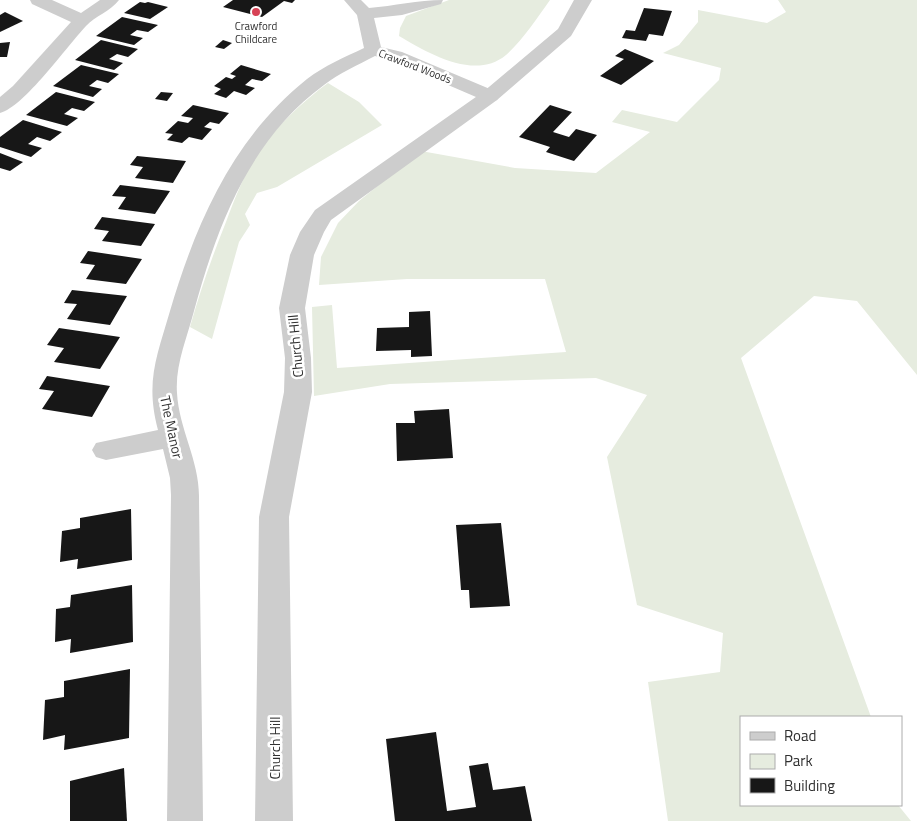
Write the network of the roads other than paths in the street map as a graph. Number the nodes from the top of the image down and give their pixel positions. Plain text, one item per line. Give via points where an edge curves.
1 (38, 0) edge
2 (111, 0) edge
3 (352, 0) edge
4 (435, 0) edge
5 (583, 0) edge
6 (365, 14) junction
7 (82, 20) junction
8 (373, 50) junction
9 (490, 96) junction
10 (0, 107) edge
11 (172, 437) junction
12 (106, 450) dead end
13 (185, 821) edge
14 (274, 821) edge

1 - 7 street
2 - 7 street
3 - 6 street
4 - 6 street via 402,10
5 - 9 street, Church Hill via 565,32
6 - 8 street, Crawford Woods
7 - 10 street via 26,84
8 - 9 street, Crawford Woods via 396,56
8 - 11 street, The Manor via 315,82 298,96 276,117 238,167 208,231 170,350 164,392
9 - 14 street, Church Hill via 384,168 323,215 302,255 292,308 298,392 274,517
11 - 12 street
11 - 13 street, The Manor via 184,479 185,496

